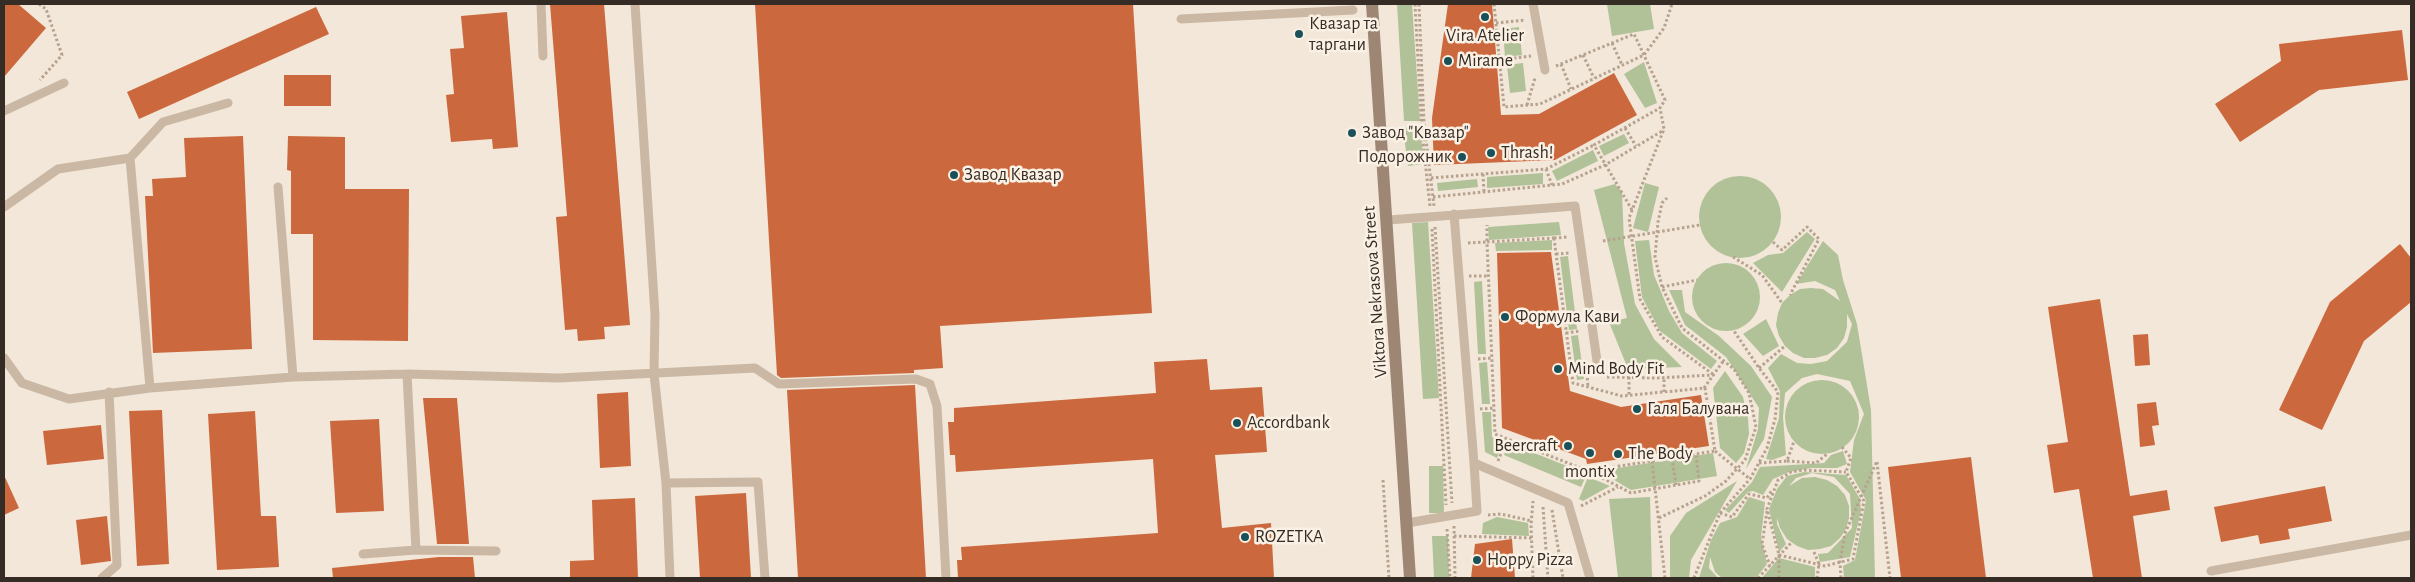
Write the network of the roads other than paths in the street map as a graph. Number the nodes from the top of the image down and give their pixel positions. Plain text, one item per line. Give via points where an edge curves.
1 (542, 4) edge
2 (635, 4) edge
3 (1372, 4) edge
4 (1532, 4) edge
5 (1353, 10) dead end
6 (1181, 19) dead end
7 (543, 56) dead end
8 (1545, 70) road end
9 (64, 83) dead end
10 (228, 103) dead end
11 (4, 110) edge
12 (130, 158) junction
13 (278, 187) dead end
14 (4, 207) edge
15 (1454, 214) junction
16 (1388, 220) junction
17 (4, 358) edge
18 (1598, 368) road end
19 (407, 374) junction
20 (654, 374) junction
21 (293, 377) junction
22 (150, 388) junction
23 (109, 392) junction
24 (1474, 463) junction
25 (666, 483) junction
26 (1407, 523) junction
27 (2411, 535) edge
28 (416, 550) junction
29 (496, 551) dead end
30 (363, 554) dead end
31 (2211, 571) dead end
32 (102, 578) edge
33 (670, 578) edge
34 (765, 578) edge
35 (946, 578) edge
36 (1410, 578) edge
37 (1590, 578) edge

1 - 7 lane
2 - 20 lane via 655,315
3 - 16 main road, Viktora Nekrasova Street
4 - 8 lane
5 - 6 lane
9 - 11 lane
10 - 12 lane via 164,122
12 - 14 lane via 58,169
12 - 22 lane
13 - 21 lane
15 - 16 lane
15 - 18 lane via 1576,206
15 - 24 lane
16 - 26 main road, Viktora Nekrasova Street
17 - 23 lane via 22,383 69,399
19 - 20 lane via 559,378
19 - 21 lane
19 - 28 lane
20 - 25 lane
20 - 35 lane via 756,368 779,384 916,379 930,384 937,406
21 - 22 lane
22 - 23 lane
23 - 32 lane via 117,565
24 - 26 lane via 1477,511
24 - 37 lane via 1568,503
25 - 33 lane
25 - 34 lane via 758,482
26 - 36 main road, Viktora Nekrasova Street
27 - 31 lane
28 - 29 lane
28 - 30 lane

